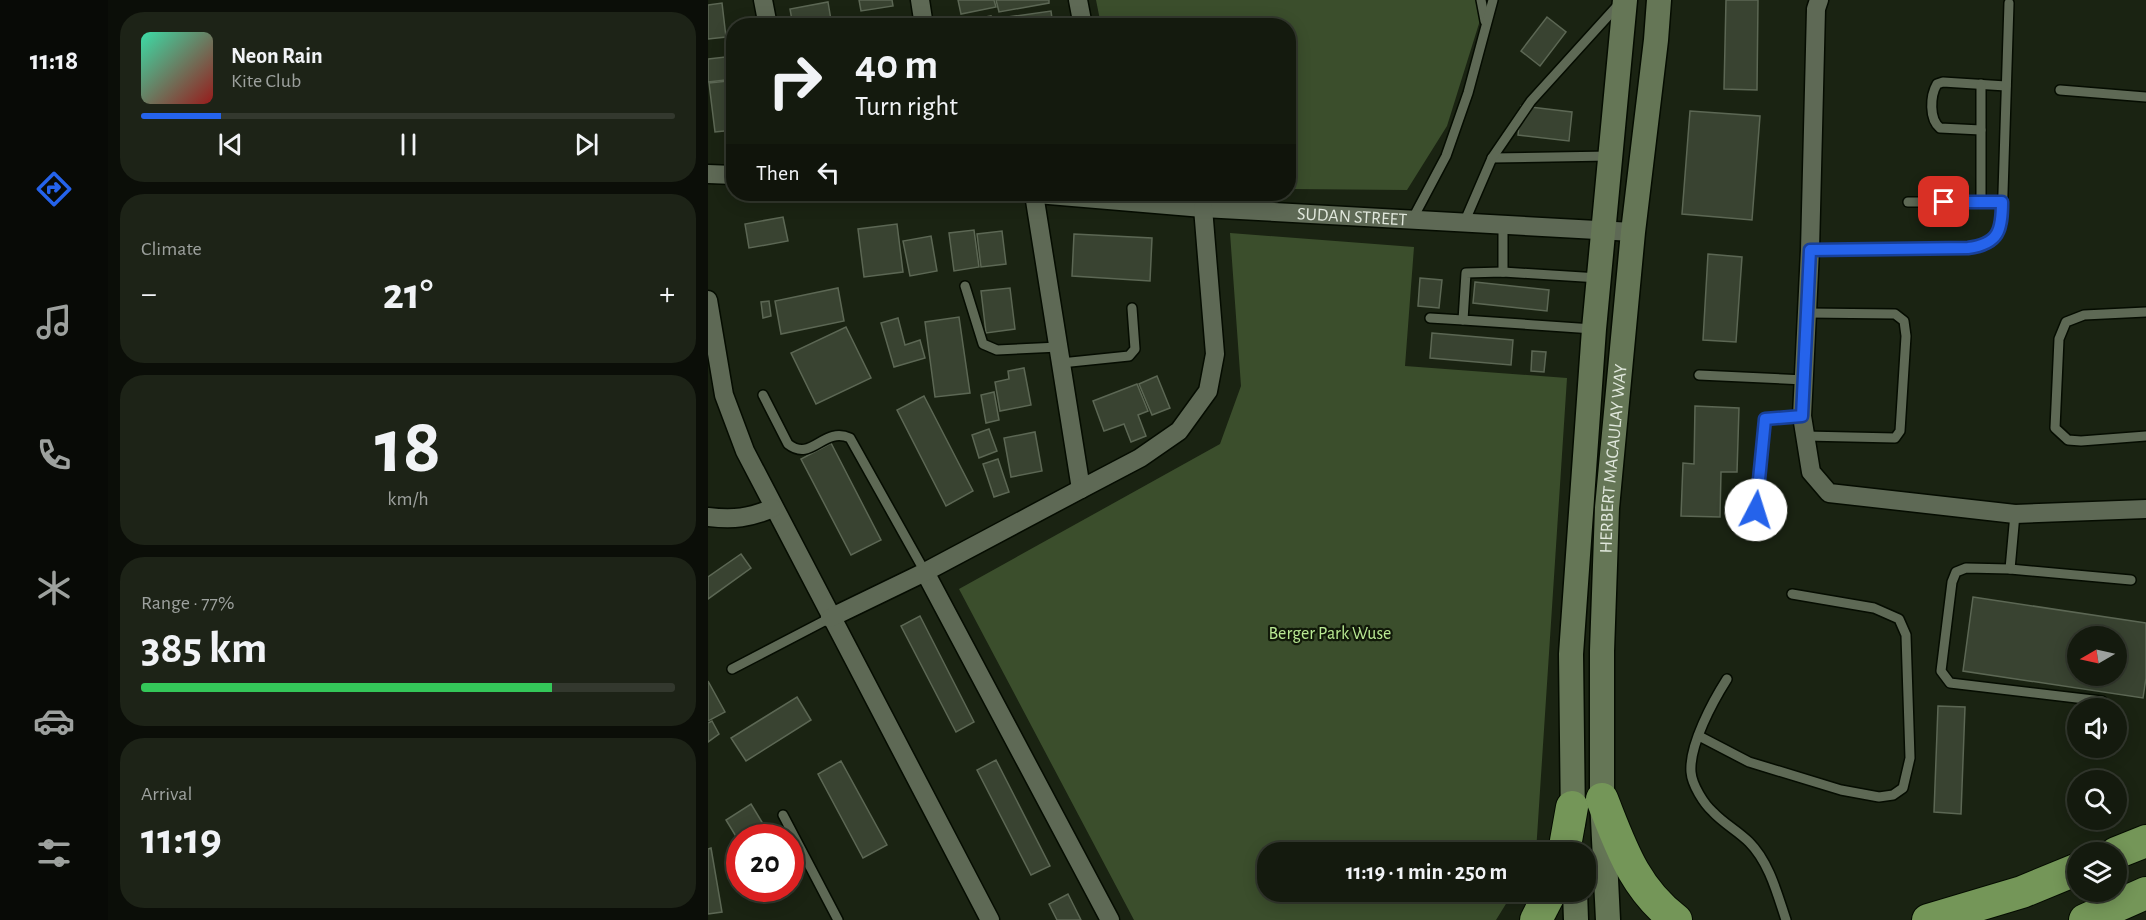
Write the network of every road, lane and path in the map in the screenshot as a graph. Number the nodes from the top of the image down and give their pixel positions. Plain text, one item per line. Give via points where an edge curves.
1 (763, 0) edge
2 (920, 0) edge
3 (1078, 0) edge
4 (1481, 0) edge
5 (1493, 0) edge
6 (1624, 0) edge
7 (1659, 0) edge
8 (2008, 3) dead end
9 (1818, 5) edge
10 (766, 18) edge
11 (923, 18) edge
12 (1081, 18) edge
13 (1486, 24) junction
14 (1981, 84) junction
15 (2006, 86) junction
16 (2060, 90) dead end
17 (2146, 97) edge
18 (1981, 130) junction
19 (1610, 156) junction
20 (1492, 158) junction
21 (708, 174) edge
22 (726, 175) edge
23 (1036, 201) edge
24 (1145, 201) edge
25 (1908, 202) dead end
26 (1981, 202) junction
27 (2002, 202) junction
28 (1203, 208) junction
29 (1412, 220) junction
30 (1464, 223) junction
31 (1503, 225) junction
32 (1603, 231) junction
33 (1633, 232) junction
34 (1810, 250) junction
35 (1503, 272) junction
36 (1599, 278) junction
37 (965, 286) dead end
38 (708, 300) edge
39 (1132, 308) dead end
40 (2146, 312) edge
41 (1808, 313) junction
42 (1430, 318) dead end
43 (1463, 320) junction
44 (1594, 329) junction
45 (1060, 355) junction
46 (1699, 375) dead end
47 (1805, 380) junction
48 (763, 395) dead end
49 (1802, 416) junction
50 (1805, 436) junction
51 (2146, 436) edge
52 (1082, 489) junction
53 (773, 508) junction
54 (2146, 509) edge
55 (1756, 510) dead end
56 (2015, 514) junction
57 (708, 518) edge
58 (2010, 569) junction
59 (925, 572) junction
60 (2131, 580) dead end
61 (1792, 594) dead end
62 (830, 618) junction
63 (732, 669) dead end
64 (1727, 679) dead end
65 (2077, 698) edge
66 (1699, 736) junction
67 (1602, 799) junction
68 (1572, 807) junction
69 (783, 815) dead end
70 (2146, 841) edge
71 (1566, 842) edge
72 (1574, 842) edge
73 (2127, 849) edge
74 (2067, 874) edge
75 (2146, 893) edge
76 (1545, 902) edge
77 (1575, 902) edge
78 (982, 918) edge
79 (838, 920) edge
80 (1110, 920) edge
81 (1536, 920) edge
82 (1576, 920) edge
83 (1608, 920) edge
84 (1676, 920) edge
85 (1786, 920) edge
86 (1928, 920) edge
87 (2085, 920) edge

1 - 10 street
2 - 11 street
3 - 12 street
4 - 13 lane
5 - 13 lane
6 - 19 main road, HERBERT MACAULAY WAY
6 - 20 lane via 1531,101
7 - 33 main road, HERBERT MACAULAY WAY
8 - 15 lane
9 - 34 street
13 - 29 lane via 1446,156
14 - 15 lane
14 - 18 lane
14 - 18 lane via 1937,84 1932,116 1940,128
15 - 27 lane
16 - 17 lane
18 - 26 lane
19 - 20 lane
19 - 32 main road, HERBERT MACAULAY WAY
20 - 30 lane
21 - 22 street
23 - 45 street
24 - 28 street, SUDAN STREET
25 - 26 lane
26 - 27 lane
27 - 34 lane via 2002,224 1994,239 1982,246
28 - 29 street, SUDAN STREET
28 - 52 street via 1215,354 1208,391 1179,431 1140,458
29 - 30 street, SUDAN STREET
30 - 31 street, SUDAN STREET
31 - 32 street, SUDAN STREET
31 - 35 lane
32 - 33 street, SUDAN STREET
32 - 36 main road, HERBERT MACAULAY WAY
33 - 67 main road, HERBERT MACAULAY WAY via 1607,508
34 - 41 street
35 - 36 lane
35 - 43 lane via 1466,273
36 - 44 main road, HERBERT MACAULAY WAY
37 - 45 lane via 983,344 997,350
38 - 53 street via 724,395 745,451
39 - 45 lane via 1136,349 1129,356
40 - 51 lane via 2084,315 2066,322 2059,339 2055,428 2068,440
41 - 47 street
41 - 50 lane via 1895,314 1904,321 1906,336 1900,431 1895,438
42 - 43 lane
43 - 44 lane
44 - 68 main road, HERBERT MACAULAY WAY via 1571,654
45 - 52 street
46 - 47 lane
47 - 49 street
48 - 59 lane via 788,444 795,450 804,450 831,436 842,434 850,438
49 - 50 street
49 - 55 lane via 1765,419
50 - 56 street via 1812,472 1829,493
52 - 59 street
53 - 57 street via 734,520
53 - 62 street
54 - 56 street
56 - 58 lane
58 - 60 lane
58 - 65 lane via 1966,568 1956,572 1941,671 1950,683
59 - 62 street
59 - 80 street
61 - 66 lane via 1874,608 1899,619 1906,635 1910,758 1903,788 1893,795 1879,797 1841,790 1749,762
62 - 63 lane
62 - 78 street
64 - 66 lane
66 - 85 lane via 1691,773 1699,792 1712,812 1750,842 1769,871
67 - 83 main road, HERBERT MACAULAY WAY
67 - 84 highway via 1634,875 1651,898
68 - 71 highway
68 - 72 main road, HERBERT MACAULAY WAY
69 - 79 lane
70 - 73 highway
74 - 86 highway via 2022,892
75 - 87 highway
76 - 81 highway
77 - 82 main road

